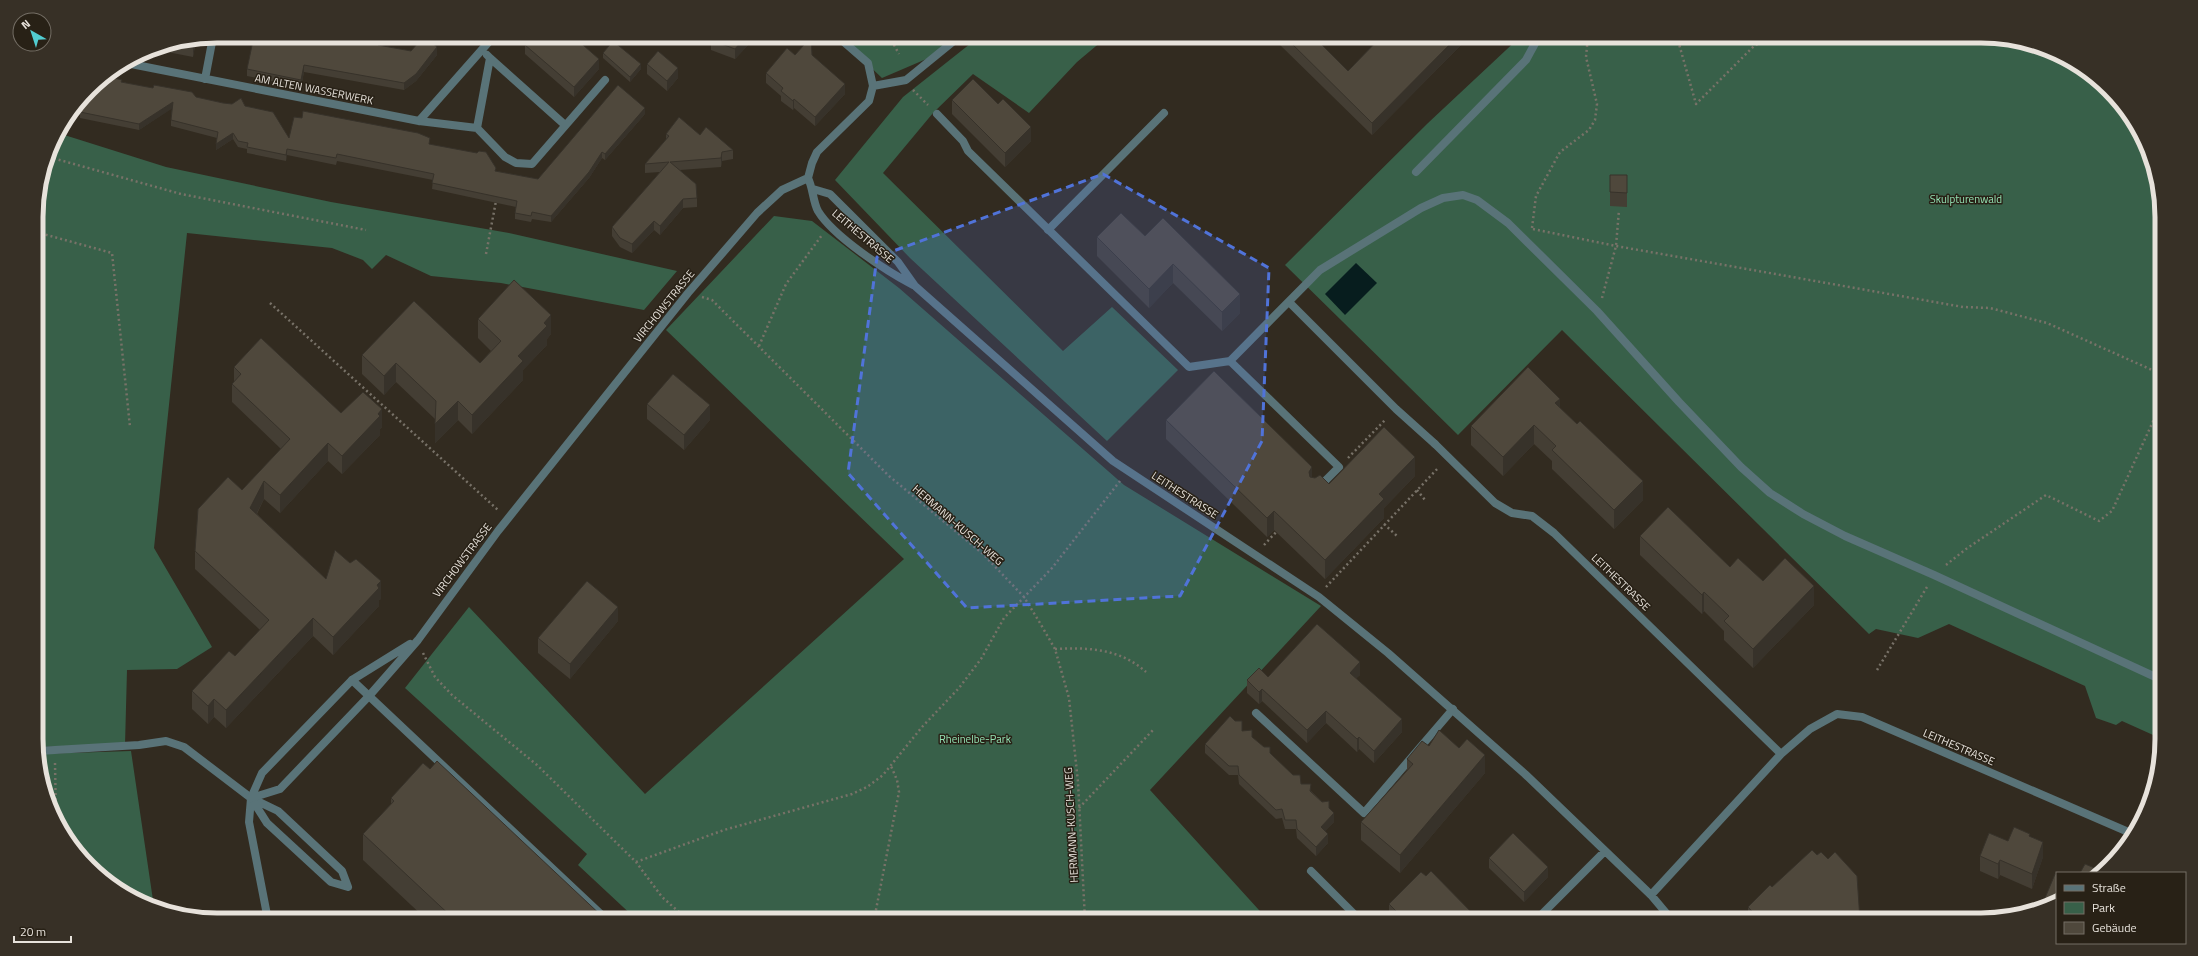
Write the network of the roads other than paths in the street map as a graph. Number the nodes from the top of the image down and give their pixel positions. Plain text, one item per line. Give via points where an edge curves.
1 (212, 43) edge
2 (488, 43) edge
3 (845, 43) edge
4 (951, 43) edge
5 (1535, 43) edge
6 (482, 51) junction
7 (490, 58) junction
8 (133, 64) edge
9 (205, 79) junction
10 (605, 80) dead end
11 (873, 86) junction
12 (1164, 113) dead end
13 (937, 114) road end
14 (419, 121) junction
15 (565, 125) junction
16 (477, 128) junction
17 (1416, 172) dead end
18 (808, 178) junction
19 (813, 189) junction
20 (1048, 230) junction
21 (915, 286) junction
22 (1289, 302) junction
23 (1230, 361) junction
24 (1314, 492) edge
25 (418, 640) junction
26 (2155, 677) edge
27 (352, 680) junction
28 (369, 696) junction
29 (1453, 709) junction
30 (1256, 713) dead end
31 (43, 750) edge
32 (1781, 754) junction
33 (252, 798) junction
34 (2129, 832) edge
35 (1605, 851) junction
36 (1311, 871) dead end
37 (1651, 895) junction
38 (267, 913) edge
39 (600, 913) edge
40 (1353, 913) edge
41 (1543, 913) edge
42 (1666, 913) edge

1 - 9 street
2 - 6 street
3 - 11 street via 868,63
4 - 11 street via 906,80
5 - 17 street via 1526,60
6 - 7 street
6 - 14 street
7 - 15 street
7 - 16 street
8 - 9 street, AM ALTEN WASSERWERK
9 - 14 street, AM ALTEN WASSERWERK
10 - 15 street
11 - 18 street via 869,101 817,152
12 - 20 street
13 - 20 street via 963,141 968,151
14 - 16 street, AM ALTEN WASSERWERK
15 - 16 street via 532,164 516,163 505,157
18 - 19 street, LEITHESTRASSE
18 - 25 street, VIRCHOWSTRASSE via 782,190 757,213 688,293 507,519
19 - 21 street, LEITHESTRASSE via 830,194 898,262
19 - 21 street, LEITHESTRASSE via 818,210 829,225 887,272
20 - 23 street via 1189,367
21 - 29 street, LEITHESTRASSE via 1088,440 1128,471 1318,597
22 - 23 street
22 - 26 street via 1320,270 1421,208 1443,198 1463,196 1477,200 1513,227 1597,312 1741,467 1770,493 1802,514 1845,536 1934,574
22 - 32 street, LEITHESTRASSE via 1495,503 1512,513 1532,516 1554,533
23 - 24 street via 1339,467
25 - 27 street, VIRCHOWSTRASSE
25 - 28 street, VIRCHOWSTRASSE
27 - 28 street
27 - 33 street, VIRCHOWSTRASSE via 262,773
28 - 33 street, VIRCHOWSTRASSE via 280,789
28 - 39 street
29 - 30 street via 1364,813
29 - 35 street, LEITHESTRASSE
31 - 33 street via 166,741 194,753 228,782
32 - 34 street, LEITHESTRASSE via 1810,729 1837,714 1862,717
32 - 37 street, LEITHESTRASSE
33 - 33 street via 267,823 331,882 348,887 342,871 278,811
33 - 38 street via 249,822
35 - 37 street, LEITHESTRASSE
35 - 41 street
36 - 40 street
37 - 42 street, LEITHESTRASSE

